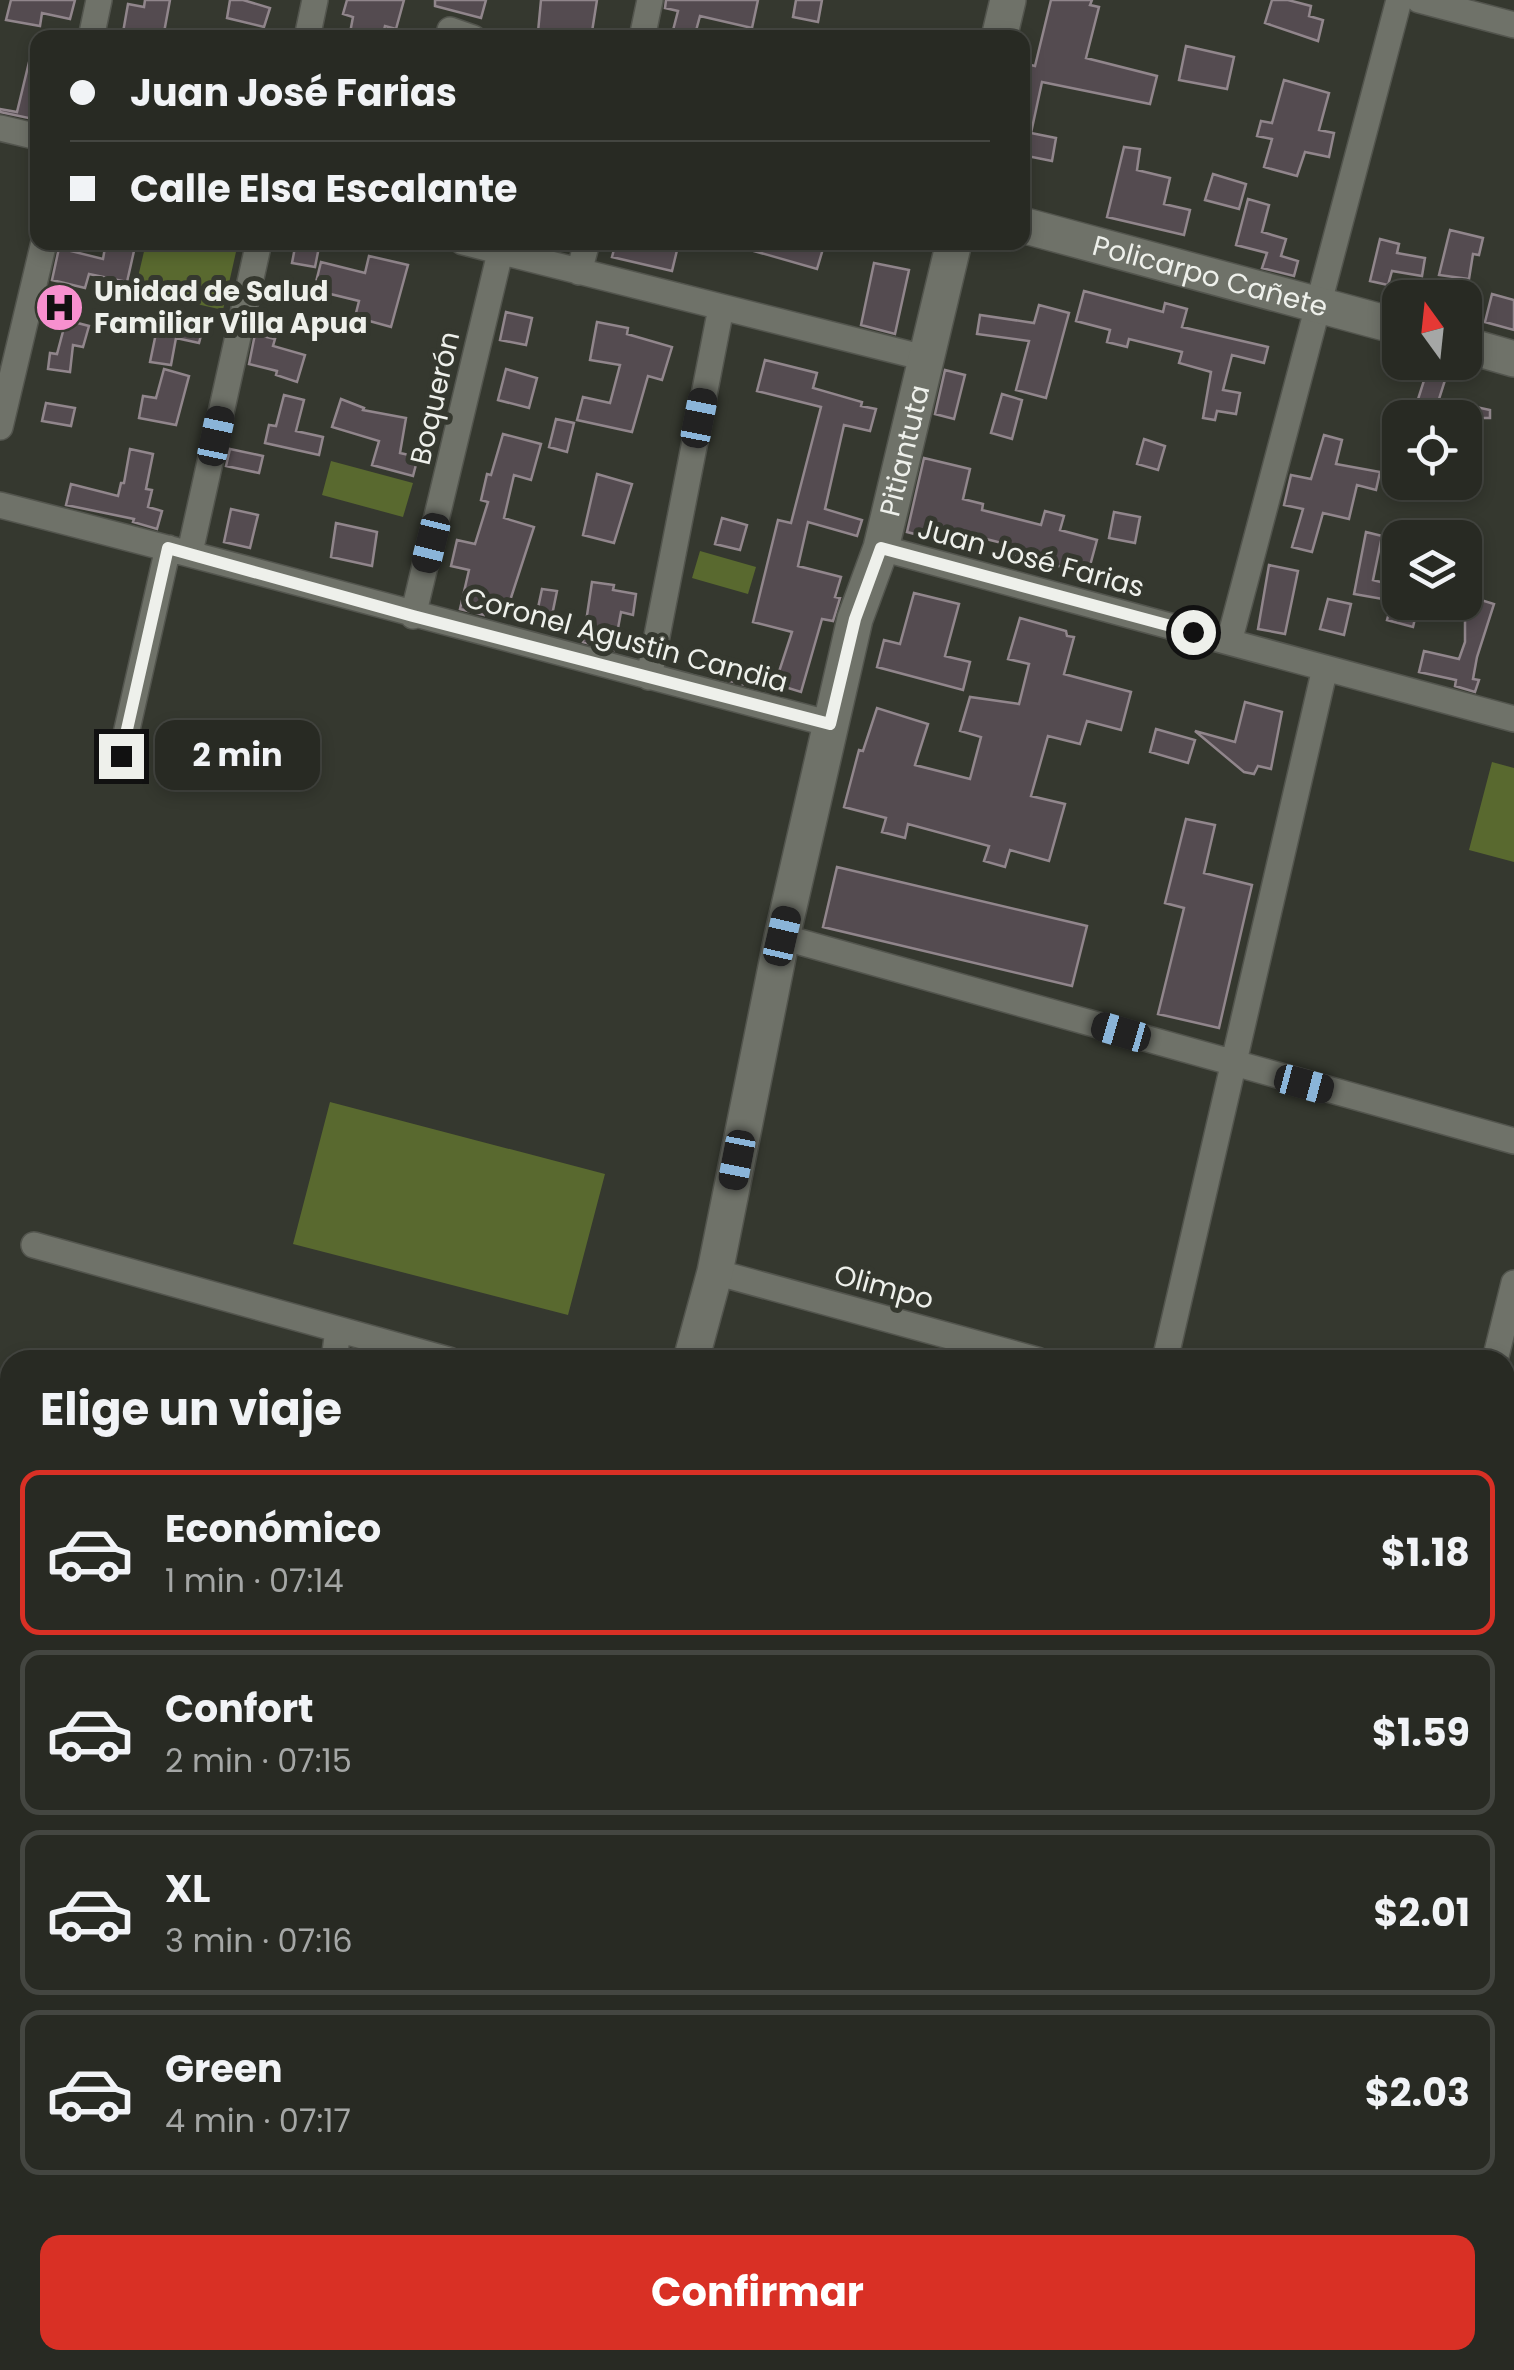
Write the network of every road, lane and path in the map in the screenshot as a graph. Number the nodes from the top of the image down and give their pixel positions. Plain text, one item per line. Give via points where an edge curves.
1 (99, 0) edge
2 (316, 0) edge
3 (650, 0) edge
4 (1008, 0) edge
5 (1399, 0) edge
6 (1419, 0) edge
7 (1514, 25) edge
8 (93, 30) edge
9 (309, 30) edge
10 (644, 30) edge
11 (1001, 30) edge
12 (0, 128) edge
13 (30, 135) edge
14 (1030, 227) edge
15 (42, 250) edge
16 (257, 250) edge
17 (490, 250) edge
18 (585, 250) edge
19 (952, 250) edge
20 (500, 253) junction
21 (579, 272) junction
22 (1316, 303) junction
23 (721, 308) junction
24 (1382, 322) edge
25 (1482, 351) edge
26 (925, 358) junction
27 (1514, 360) edge
28 (0, 428) edge
29 (0, 504) edge
30 (881, 548) junction
31 (179, 550) junction
32 (413, 616) junction
33 (1229, 642) junction
34 (1324, 668) junction
35 (649, 677) junction
36 (1514, 719) edge
37 (830, 724) junction
38 (121, 756) dead end
39 (782, 936) junction
40 (1234, 1064) junction
41 (1514, 1141) edge
42 (34, 1246) dead end
43 (714, 1272) junction
44 (1514, 1283) edge
45 (338, 1330) junction
46 (335, 1350) edge
47 (412, 1350) edge
48 (694, 1350) edge
49 (1000, 1350) edge
50 (1167, 1350) edge
51 (1497, 1350) edge

1 - 8 street
2 - 9 street
3 - 10 street
4 - 11 street
5 - 22 street
6 - 7 street
12 - 13 street
14 - 22 street, Policarpo Cañete
15 - 28 street
16 - 31 street
17 - 20 street
18 - 21 street
19 - 26 street, Pitiantuta
20 - 21 street
20 - 32 street, Boquerón
21 - 23 street
22 - 24 street, Policarpo Cañete
22 - 33 street
23 - 26 street
23 - 35 street
25 - 27 street
26 - 30 street, Pitiantuta
29 - 31 street, Coronel Agustin Candia
30 - 33 street, Juan José Farias
30 - 37 street, Pitiantuta via 855,619
31 - 32 street, Coronel Agustin Candia
31 - 38 street
32 - 35 street, Coronel Agustin Candia
33 - 34 street, Juan José Farias
34 - 36 street, Juan José Farias
34 - 40 street
35 - 37 street, Coronel Agustin Candia
37 - 39 street, Pitiantuta
39 - 40 street
39 - 43 street, Pitiantuta
40 - 41 street
40 - 50 street
42 - 45 street
43 - 48 street, Pitiantuta
43 - 49 street, Olimpo
44 - 51 street
45 - 46 street
45 - 47 street

